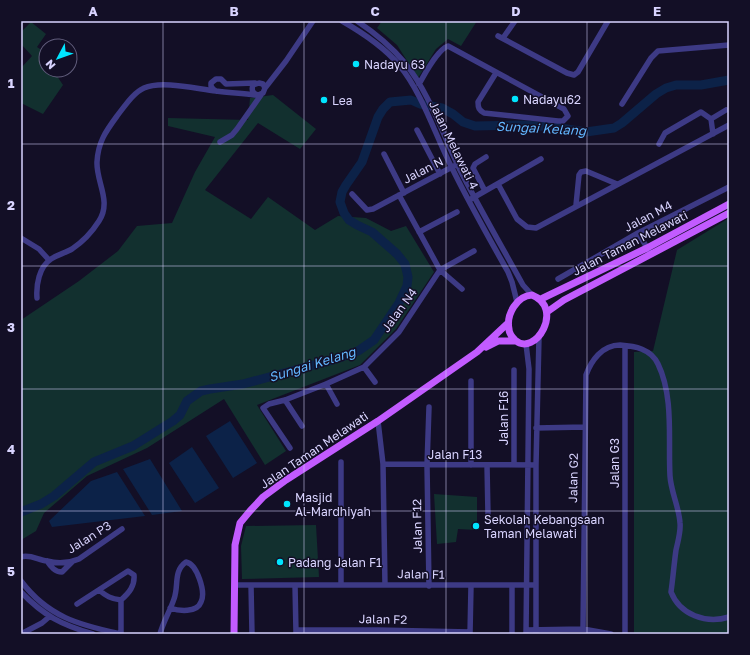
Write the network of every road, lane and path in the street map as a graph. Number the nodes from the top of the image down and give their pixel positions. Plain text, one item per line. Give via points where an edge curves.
1 (313, 21) edge
2 (342, 21) edge
3 (357, 21) edge
4 (515, 21) edge
5 (608, 21) edge
6 (729, 46) edge
7 (496, 73) junction
8 (216, 80) junction
9 (255, 83) junction
10 (226, 84) junction
11 (419, 84) junction
12 (265, 88) junction
13 (200, 89) junction
14 (216, 91) junction
15 (224, 92) junction
16 (258, 95) junction
17 (424, 101) junction
18 (622, 104) dead end
19 (726, 110) dead end
20 (712, 119) junction
21 (729, 125) edge
22 (417, 130) dead end
23 (713, 134) junction
24 (220, 142) dead end
25 (659, 144) dead end
26 (384, 154) dead end
27 (486, 157) dead end
28 (541, 159) dead end
29 (457, 164) junction
30 (451, 168) junction
31 (440, 174) junction
32 (498, 184) junction
33 (617, 184) junction
34 (729, 187) edge
35 (485, 191) junction
36 (352, 194) dead end
37 (401, 194) junction
38 (471, 199) junction
39 (729, 204) edge
40 (576, 206) junction
41 (457, 212) dead end
42 (729, 213) edge
43 (419, 232) junction
44 (638, 233) junction
45 (21, 238) edge
46 (474, 251) dead end
47 (649, 251) junction
48 (49, 260) junction
49 (440, 270) junction
50 (558, 279) dead end
51 (462, 289) dead end
52 (532, 296) junction
53 (37, 298) dead end
54 (541, 299) junction
55 (517, 302) junction
56 (547, 312) junction
57 (508, 323) junction
58 (539, 336) junction
59 (516, 341) junction
60 (526, 344) junction
61 (625, 346) junction
62 (477, 352) junction
63 (364, 367) junction
64 (514, 370) dead end
65 (471, 381) dead end
66 (375, 382) dead end
67 (326, 384) junction
68 (285, 400) junction
69 (337, 404) dead end
70 (428, 407) dead end
71 (378, 421) junction
72 (302, 426) dead end
73 (585, 427) junction
74 (536, 428) junction
75 (290, 448) dead end
76 (341, 462) dead end
77 (383, 464) junction
78 (427, 465) junction
79 (471, 465) junction
80 (487, 465) junction
81 (514, 465) junction
82 (527, 465) junction
83 (536, 465) junction
84 (488, 515) dead end
85 (122, 529) dead end
86 (21, 557) edge
87 (47, 562) junction
88 (72, 562) junction
89 (21, 581) edge
90 (251, 585) junction
91 (295, 585) junction
92 (341, 585) junction
93 (385, 585) junction
94 (512, 585) junction
95 (525, 585) junction
96 (536, 585) junction
97 (235, 586) junction
98 (429, 586) junction
99 (471, 586) junction
100 (23, 590) edge
101 (99, 590) junction
102 (121, 600) junction
103 (77, 604) dead end
104 (170, 608) junction
105 (49, 617) junction
106 (729, 617) edge
107 (583, 629) junction
108 (296, 632) edge
109 (336, 632) edge
110 (378, 632) edge
111 (425, 632) edge
112 (526, 632) edge
113 (536, 632) edge
114 (552, 632) edge
115 (595, 632) edge
116 (470, 633) edge
117 (21, 634) edge
118 (93, 634) edge
119 (121, 634) edge
120 (160, 634) edge
121 (234, 634) edge
122 (252, 634) edge
123 (512, 634) edge
124 (611, 634) edge
125 (625, 634) edge

1 - 12 street
2 - 17 street, Jalan Melawati 4 via 389,54
3 - 11 street, Jalan Melawati 4 via 385,42 405,63
4 - 5 street via 500,37 574,75
6 - 18 street via 658,51
7 - 7 street via 564,109 568,116 563,121 558,121 484,113 480,110 478,102
7 - 11 street via 448,46 435,59
8 - 10 street
8 - 13 street
8 - 14 street via 211,86
9 - 10 street
9 - 12 street via 263,84
9 - 16 street via 253,93
10 - 15 street
11 - 17 street, Jalan Melawati 4
12 - 16 street via 263,93
13 - 14 street
13 - 48 street via 156,85 145,87 130,99 101,141 97,161 103,189 104,208 101,218 87,237 72,249
14 - 15 street
15 - 16 street
16 - 24 street via 237,129
17 - 29 street, Jalan Melawati 4 via 436,116
17 - 30 street, Jalan Melawati 4
19 - 20 street
20 - 23 street
20 - 25 street via 700,112 665,133
21 - 23 street
22 - 31 street
23 - 33 street
26 - 37 street
27 - 35 street via 473,168
28 - 32 street
29 - 30 street, Jalan N
29 - 38 street, Jalan Melawati 4
30 - 31 street, Jalan N
30 - 38 street, Jalan Melawati 4
31 - 37 street, Jalan N
32 - 35 street
32 - 40 street via 517,219 527,227 536,228
33 - 40 street
33 - 40 street via 586,171 581,172
34 - 44 street, Jalan M4
35 - 38 street
36 - 37 street, Jalan N via 367,210
37 - 43 street
38 - 52 street, Jalan Melawati 4 via 522,285
38 - 55 street, Jalan Melawati 4 via 508,272
39 - 47 main road, Jalan Taman Melawati
41 - 43 street
42 - 47 main road, Jalan Taman Melawati
43 - 49 street
44 - 47 street
44 - 50 street, Jalan M4
45 - 48 street via 39,249
46 - 49 street
47 - 54 main road, Jalan Taman Melawati
47 - 56 main road, Jalan Taman Melawati
48 - 53 street via 38,282
49 - 51 street
49 - 63 street, Jalan N4 via 399,332
52 - 54 main road
52 - 55 main road
54 - 56 main road
55 - 57 main road
56 - 58 main road
57 - 59 main road via 510,334
57 - 62 main road, Jalan Taman Melawati
58 - 60 main road
58 - 74 street
59 - 60 main road
59 - 62 main road, Jalan Taman Melawati via 498,342
60 - 82 street
61 - 73 street, Jalan G2 via 615,345 600,353 590,364 586,375
61 - 106 street via 644,350 652,356 658,364 665,385 669,414 670,477 680,524 671,592 674,600 688,614 700,618
61 - 125 street, Jalan G3
62 - 71 main road, Jalan Taman Melawati
63 - 66 street
63 - 67 street, Jalan N4
64 - 81 street, Jalan F16
65 - 79 street
67 - 68 street, Jalan N4
67 - 69 street
68 - 72 street
68 - 75 street, Jalan N4 via 263,408
70 - 78 street, Jalan F12
71 - 77 street
71 - 97 main road, Jalan Taman Melawati via 286,480 263,497 250,511 240,523 235,545
73 - 74 street
73 - 107 street, Jalan G2
74 - 83 street
76 - 92 street
77 - 78 street, Jalan F13
77 - 93 street
78 - 79 street, Jalan F13
78 - 98 street, Jalan F12
79 - 80 street, Jalan F13
80 - 81 street, Jalan F13
80 - 84 street
81 - 82 street, Jalan F13
82 - 83 street, Jalan F13
82 - 95 street
83 - 96 street
85 - 88 street, Jalan P3
86 - 87 street, Jalan P3 via 28,556
87 - 88 street, Jalan P3
87 - 88 street via 58,572 62,572
89 - 100 street
90 - 91 street, Jalan F1
90 - 97 street, Jalan F1
90 - 122 street
91 - 92 street, Jalan F1
91 - 108 street
92 - 93 street, Jalan F1
93 - 98 street, Jalan F1
94 - 95 street, Jalan F1
94 - 99 street, Jalan F1
94 - 123 street
95 - 96 street, Jalan F1
95 - 112 street
96 - 113 street
97 - 121 main road, Jalan Taman Melawati
98 - 99 street, Jalan F1
99 - 116 street
100 - 105 street via 34,606
100 - 119 street via 53,612 81,624
101 - 102 street via 106,596
101 - 102 street via 128,571 131,572 134,575 133,583 129,593
101 - 103 street
102 - 119 street
104 - 104 street via 191,610 202,601 197,571 189,562 181,565 178,570 174,599
104 - 120 street
105 - 117 street
105 - 118 street
107 - 114 street
107 - 115 street
108 - 109 street, Jalan F2
109 - 110 street, Jalan F2
110 - 111 street, Jalan F2
111 - 116 street, Jalan F2
112 - 113 street
113 - 114 street
115 - 124 street

